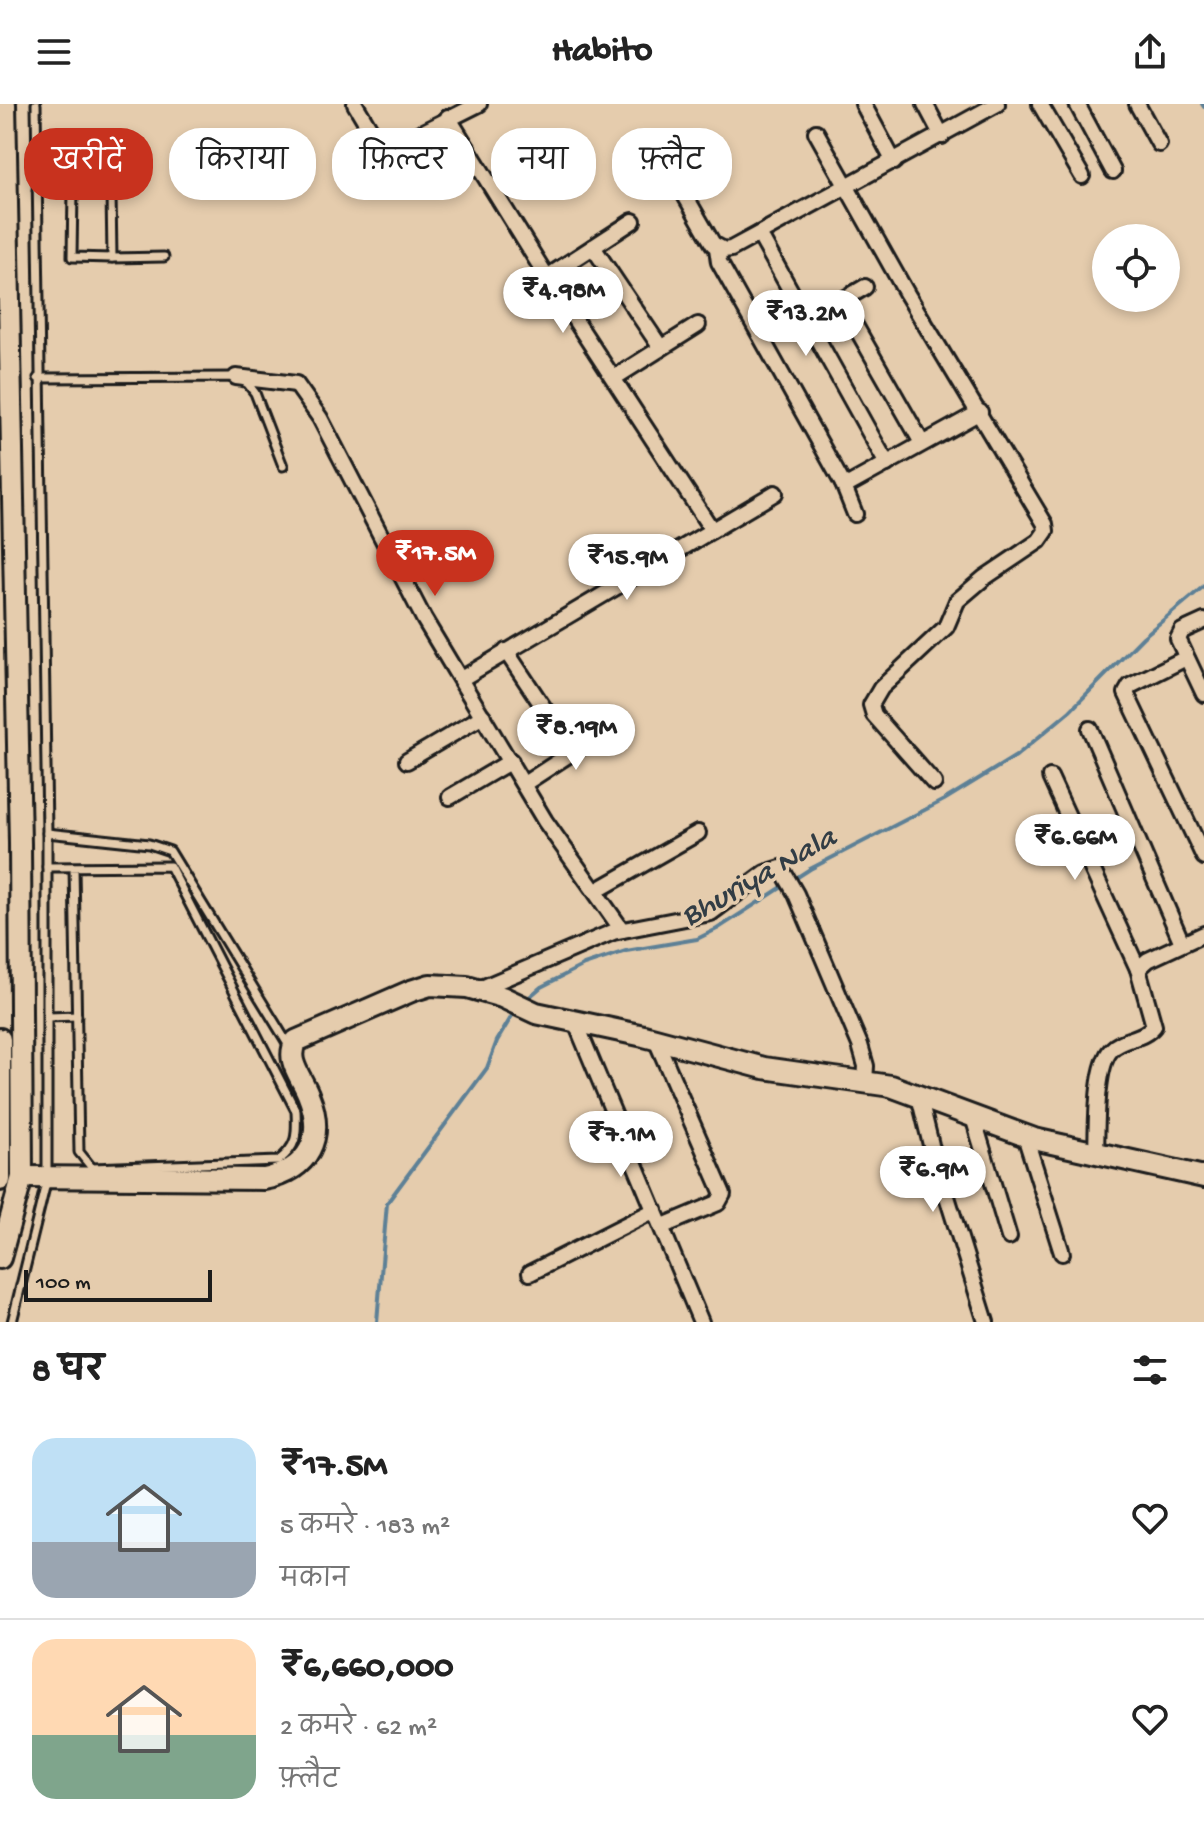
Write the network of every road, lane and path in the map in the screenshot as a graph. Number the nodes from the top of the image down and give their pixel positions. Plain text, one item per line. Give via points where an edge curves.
1 (5, 104) edge
2 (36, 104) edge
3 (355, 104) edge
4 (479, 104) edge
5 (863, 104) edge
6 (925, 104) edge
7 (996, 104) edge
8 (1040, 104) edge
9 (1077, 104) edge
10 (1137, 104) edge
11 (448, 117) junction
12 (36, 128) edge
13 (816, 132) dead end
14 (942, 136) junction
15 (1159, 144) dead end
16 (894, 162) junction
17 (1113, 171) dead end
18 (1082, 176) dead end
19 (847, 188) junction
20 (37, 200) edge
21 (73, 200) edge
22 (111, 200) edge
23 (688, 200) edge
24 (633, 221) dead end
25 (759, 234) junction
26 (593, 247) junction
27 (717, 248) junction
28 (164, 257) dead end
29 (112, 258) junction
30 (547, 277) junction
31 (865, 287) dead end
32 (841, 301) junction
33 (807, 321) junction
34 (698, 325) dead end
35 (661, 348) junction
36 (236, 377) junction
37 (38, 378) junction
38 (614, 378) junction
39 (980, 412) junction
40 (922, 443) junction
41 (887, 464) junction
42 (283, 466) dead end
43 (843, 484) junction
44 (775, 493) dead end
45 (855, 514) dead end
46 (712, 530) junction
47 (1204, 621) edge
48 (506, 651) junction
49 (1186, 658) junction
50 (461, 679) junction
51 (1204, 694) edge
52 (483, 716) junction
53 (608, 729) dead end
54 (1090, 729) dead end
55 (573, 752) junction
56 (407, 761) dead end
57 (511, 761) junction
58 (1050, 777) dead end
59 (934, 783) dead end
60 (524, 784) junction
61 (450, 797) dead end
62 (47, 833) junction
63 (698, 833) dead end
64 (1204, 857) edge
65 (47, 867) junction
66 (74, 867) junction
67 (596, 891) junction
68 (622, 930) junction
69 (1204, 934) edge
70 (1182, 943) junction
71 (1138, 969) junction
72 (477, 990) junction
73 (77, 1016) junction
74 (48, 1017) junction
75 (575, 1021) junction
76 (0, 1039) edge
77 (656, 1040) junction
78 (291, 1050) junction
79 (865, 1082) junction
80 (919, 1096) junction
81 (973, 1117) junction
82 (1025, 1136) junction
83 (1096, 1154) junction
84 (22, 1177) junction
85 (1204, 1177) edge
86 (47, 1179) junction
87 (0, 1180) edge
88 (655, 1210) junction
89 (663, 1226) junction
90 (1009, 1237) dead end
91 (1062, 1253) dead end
92 (0, 1258) edge
93 (530, 1273) dead end
94 (12, 1322) edge
95 (701, 1322) edge
96 (986, 1322) edge

1 - 84 street
2 - 12 lane
3 - 11 street via 377,141 391,148
4 - 11 street
5 - 16 street
6 - 14 street
7 - 14 street
8 - 18 street
9 - 17 street
10 - 15 street
11 - 30 street
13 - 19 street
14 - 16 street
16 - 19 street
19 - 25 street
19 - 39 street
20 - 37 lane
21 - 29 lane via 72,257
22 - 29 lane
23 - 27 street
24 - 26 street
25 - 27 street via 731,249
25 - 33 street
26 - 30 street
26 - 35 street
27 - 43 street via 719,262
28 - 29 lane
30 - 38 street
31 - 32 street
32 - 33 street
32 - 40 street
33 - 41 street
34 - 35 street
35 - 38 street
36 - 37 lane
36 - 42 lane via 255,393
36 - 50 street via 296,384 320,418 424,619
37 - 62 lane
38 - 46 street
39 - 40 street
39 - 59 street via 1042,515 1046,531 957,601 946,627 881,688 871,705
40 - 41 street
41 - 43 street
43 - 45 street
44 - 46 street
46 - 48 street
47 - 49 street via 1179,635
48 - 50 street
48 - 55 street
49 - 51 street
49 - 64 street via 1130,686 1126,693
50 - 52 street
52 - 56 street
52 - 57 street
53 - 55 street
54 - 70 street
55 - 60 street
57 - 60 street
57 - 61 street
58 - 71 street
60 - 67 street
62 - 65 lane
62 - 78 lane via 170,851
63 - 67 street
65 - 66 lane
65 - 74 lane
66 - 73 lane
66 - 73 lane via 170,866 296,1111 297,1139 290,1152 278,1161 92,1168 79,1152
67 - 68 street
68 - 72 street
68 - 79 street via 711,913 765,873 783,870 865,1058
69 - 70 street
70 - 71 street
71 - 83 street via 1154,1026 1119,1044 1105,1059
72 - 75 street
72 - 78 street via 420,988 296,1041
73 - 74 lane
74 - 86 lane
75 - 77 street
75 - 88 street
76 - 87 street
77 - 79 street via 774,1070
77 - 89 street via 723,1194 718,1203
78 - 86 street via 310,1096 314,1139 299,1165 284,1175
79 - 80 street
80 - 81 street
80 - 96 street
81 - 82 street
81 - 90 street
82 - 83 street
82 - 91 street
83 - 85 street
84 - 86 street
84 - 92 street
86 - 94 lane
88 - 89 street
88 - 93 street
89 - 95 street

